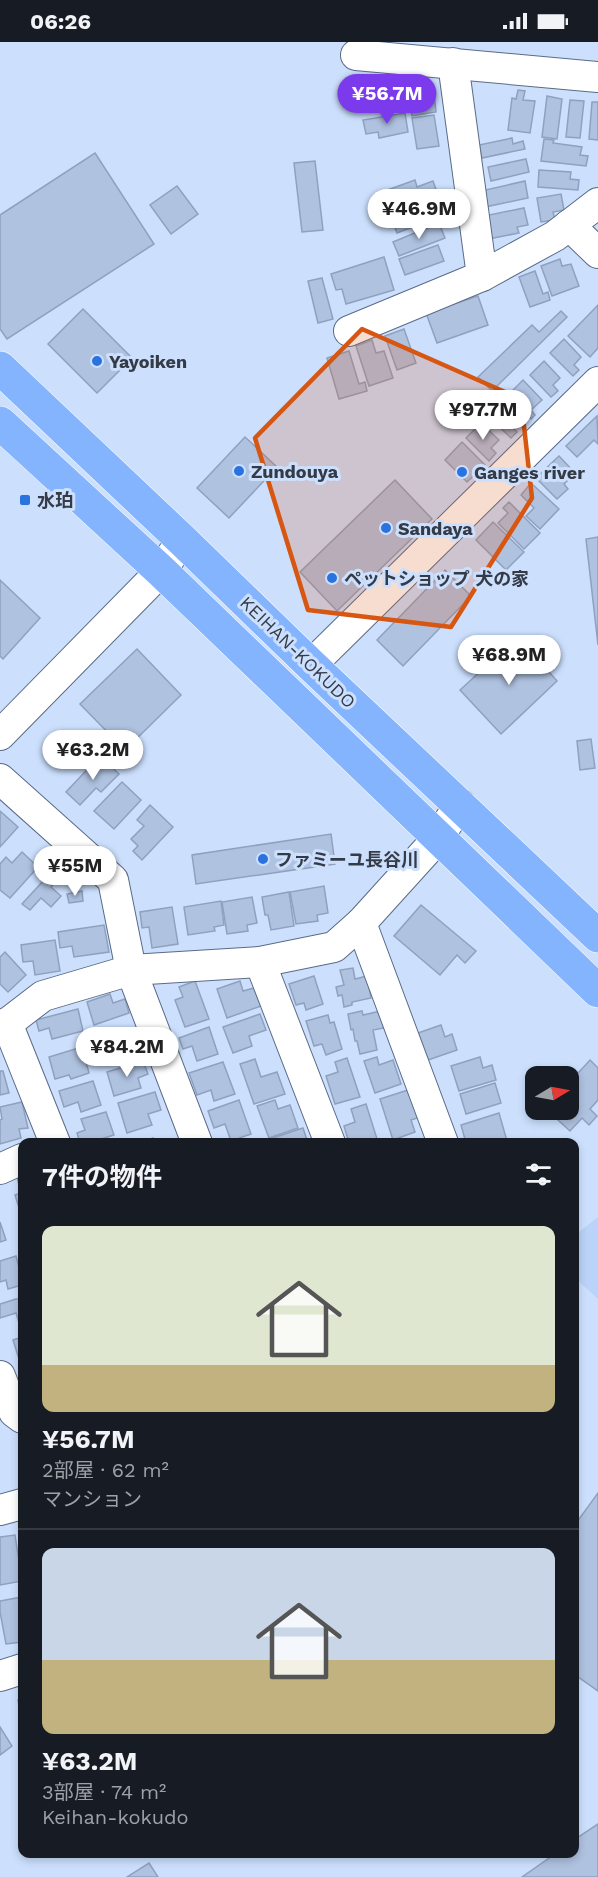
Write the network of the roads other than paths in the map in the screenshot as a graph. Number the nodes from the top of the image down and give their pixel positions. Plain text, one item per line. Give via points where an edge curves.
1 (356, 55) dead end
2 (453, 63) junction
3 (598, 77) edge
4 (598, 203) edge
5 (569, 225) junction
6 (598, 253) edge
7 (482, 276) junction
8 (350, 331) dead end
9 (0, 368) edge
10 (598, 382) edge
11 (0, 423) edge
12 (182, 540) junction
13 (161, 571) junction
14 (310, 665) junction
15 (0, 735) edge
16 (0, 778) edge
17 (460, 804) junction
18 (438, 837) junction
19 (361, 923) junction
20 (598, 936) edge
21 (260, 962) junction
22 (131, 970) junction
23 (598, 991) edge
24 (4, 1026) edge
25 (53, 1138) edge
26 (195, 1138) edge
27 (328, 1138) edge
28 (441, 1138) edge
29 (18, 1161) edge
30 (0, 1169) edge
31 (0, 1376) edge
32 (18, 1415) edge
33 (18, 1505) edge
34 (0, 1510) edge
35 (18, 1670) edge
36 (0, 1676) edge

1 - 2 street
2 - 3 street
2 - 7 street
4 - 5 street
5 - 6 street
5 - 7 street
7 - 8 street
9 - 12 highway, KEIHAN-KOKUDO
10 - 14 street
11 - 13 highway, KEIHAN-KOKUDO
12 - 13 street
12 - 14 highway, KEIHAN-KOKUDO
13 - 15 street
13 - 18 highway, KEIHAN-KOKUDO
14 - 17 highway, KEIHAN-KOKUDO
16 - 22 street via 113,880
17 - 18 street
17 - 20 highway, KEIHAN-KOKUDO
18 - 19 street
18 - 23 highway, KEIHAN-KOKUDO
19 - 21 street via 334,947
19 - 28 street
21 - 22 street
21 - 27 street
22 - 24 street via 43,996
22 - 26 street
24 - 25 street
29 - 30 street
31 - 32 street
33 - 34 street
35 - 36 street

